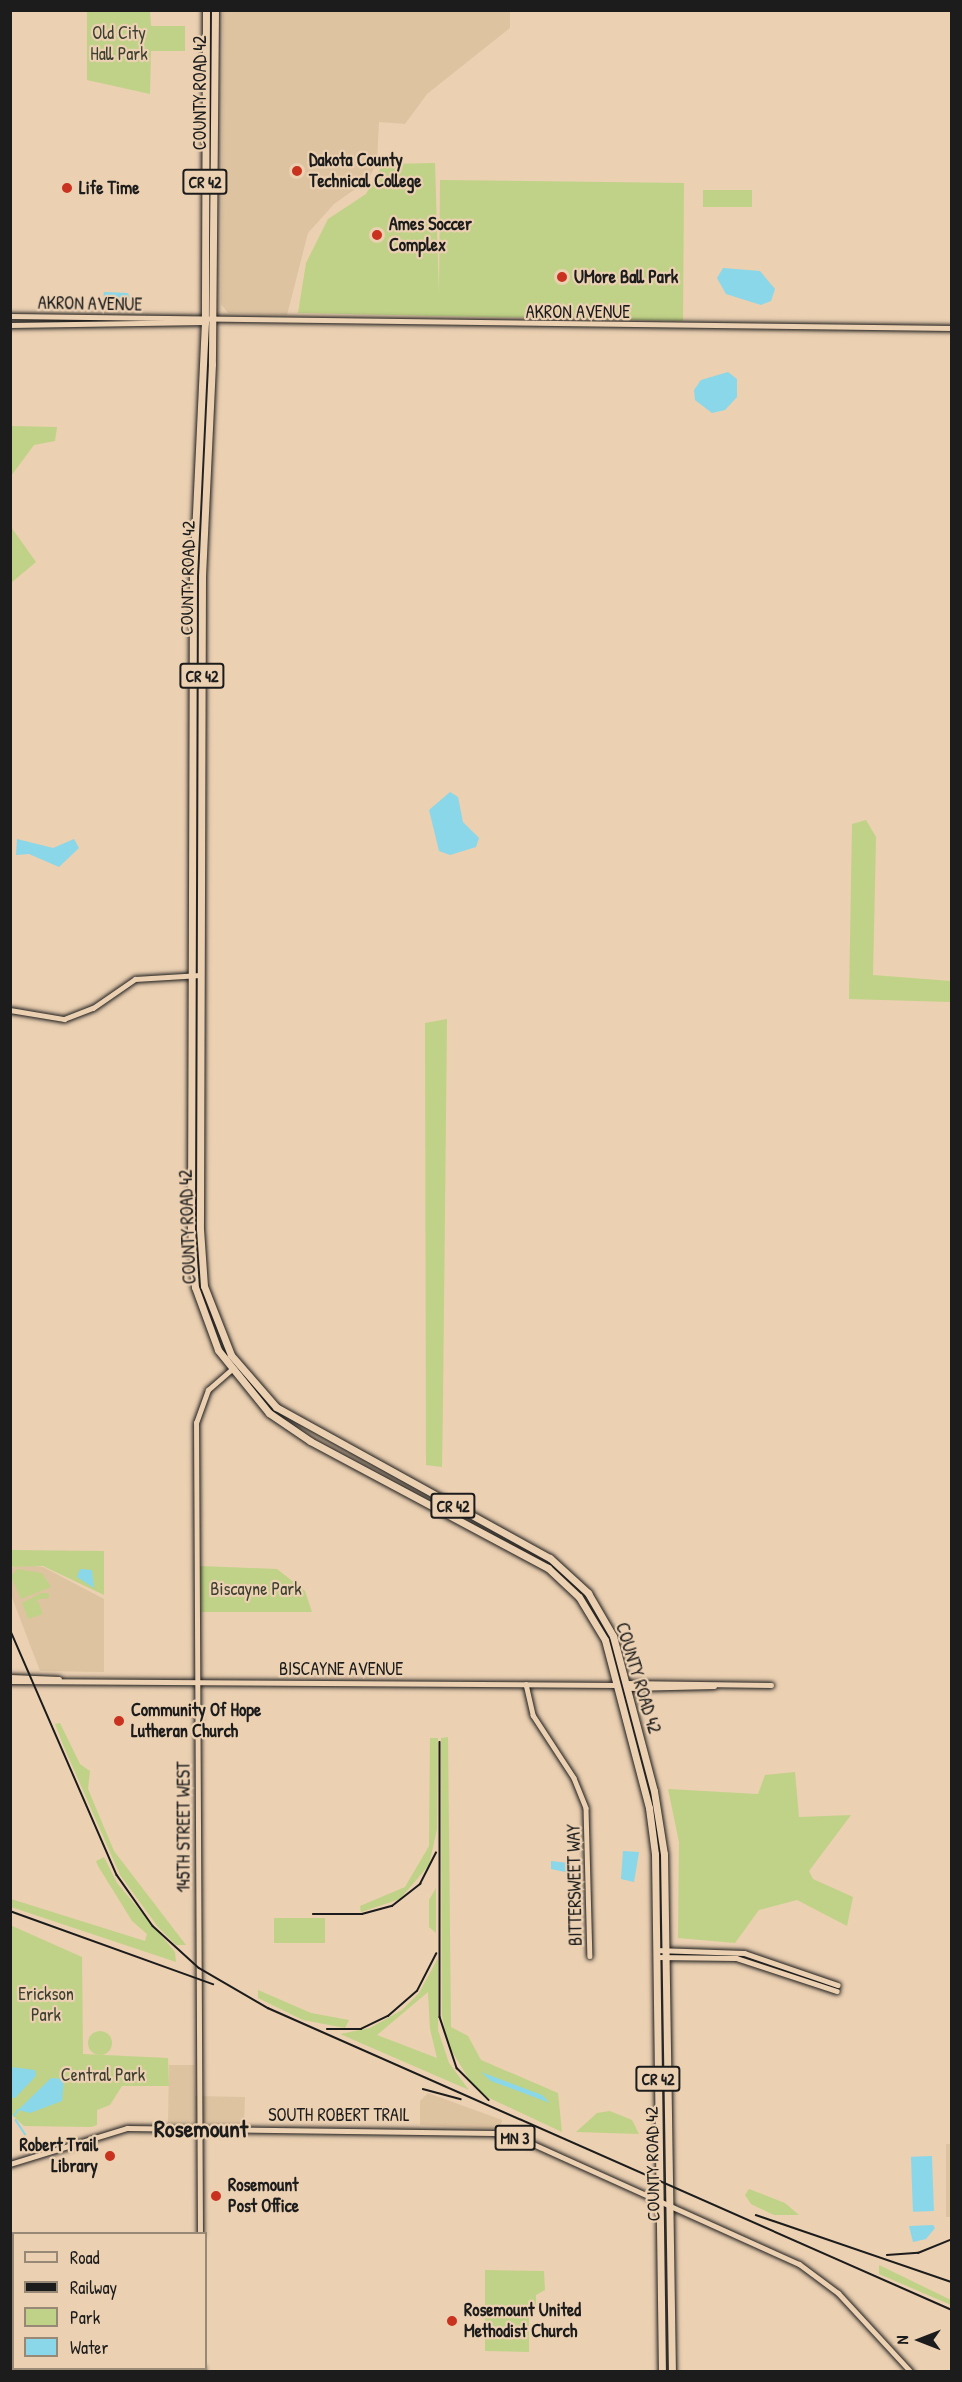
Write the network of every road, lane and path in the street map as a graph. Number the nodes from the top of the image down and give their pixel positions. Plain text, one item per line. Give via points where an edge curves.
1 (215, 10) edge
2 (206, 12) edge
3 (215, 99) junction
4 (205, 101) junction
5 (214, 182) junction
6 (10, 316) edge
7 (209, 322) junction
8 (10, 325) edge
9 (951, 328) edge
10 (194, 530) junction
11 (202, 618) junction
12 (192, 714) junction
13 (201, 715) junction
14 (200, 975) junction
15 (191, 976) junction
16 (10, 1010) edge
17 (237, 1364) junction
18 (231, 1370) junction
19 (10, 1679) edge
20 (197, 1681) junction
21 (526, 1684) junction
22 (617, 1685) junction
23 (627, 1685) junction
24 (771, 1685) dead end
25 (656, 1954) junction
26 (665, 1954) junction
27 (590, 1956) dead end
28 (837, 1988) dead end
29 (200, 2128) junction
30 (10, 2164) edge
31 (659, 2200) junction
32 (668, 2205) junction
33 (201, 2232) edge
34 (662, 2372) edge
35 (672, 2372) edge
36 (911, 2372) edge

1 - 3 highway, COUNTY ROAD 42 / CR 42
2 - 3 highway
2 - 4 highway, COUNTY ROAD 42 / CR 42
3 - 5 highway, COUNTY ROAD 42 / CR 42
4 - 5 highway
4 - 7 highway, COUNTY ROAD 42 / CR 42
5 - 7 highway, COUNTY ROAD 42 / CR 42
6 - 7 street, AKRON AVENUE
7 - 8 street, AKRON AVENUE
7 - 9 street, AKRON AVENUE
7 - 10 highway, COUNTY ROAD 42 / CR 42
7 - 11 highway, COUNTY ROAD 42 / CR 42
10 - 11 highway
10 - 12 highway, COUNTY ROAD 42 / CR 42
11 - 13 highway, COUNTY ROAD 42 / CR 42
12 - 13 highway
12 - 15 highway, COUNTY ROAD 42 / CR 42
13 - 14 highway, COUNTY ROAD 42 / CR 42
14 - 15 street
14 - 17 highway, COUNTY ROAD 42 / CR 42 via 201,1268 213,1317
15 - 16 street via 135,979 93,1008 64,1020
15 - 18 highway, COUNTY ROAD 42 / CR 42 via 192,1269 205,1321
17 - 18 street, 145TH STREET WEST
17 - 23 highway, COUNTY ROAD 42 / CR 42 via 296,1421 564,1568 601,1611
18 - 20 street, 145TH STREET WEST via 208,1390 196,1423
18 - 22 highway, COUNTY ROAD 42 / CR 42 via 256,1401 296,1432 555,1573 594,1617
19 - 20 street, BISCAYNE AVENUE
20 - 21 street, BISCAYNE AVENUE
20 - 29 street, 145TH STREET WEST
21 - 22 street, BISCAYNE AVENUE
21 - 27 street, BITTERSWEET WAY via 530,1709 574,1778 586,1808
22 - 25 highway, COUNTY ROAD 42 / CR 42 via 651,1821
23 - 24 street
23 - 26 highway, COUNTY ROAD 42 / CR 42 via 662,1830
25 - 26 street
25 - 31 highway, COUNTY ROAD 42 / CR 42
26 - 28 street via 742,1959
26 - 32 highway, COUNTY ROAD 42 / CR 42
29 - 30 main road, SOUTH ROBERT TRAIL / MN 3 via 113,2130
29 - 31 main road, SOUTH ROBERT TRAIL / MN 3 via 494,2133 525,2140
29 - 33 street, 145TH STREET WEST
31 - 32 main road, MN 3
31 - 34 highway, COUNTY ROAD 42 / CR 42
32 - 35 highway, COUNTY ROAD 42 / CR 42
32 - 36 main road, MN 3 via 815,2274

